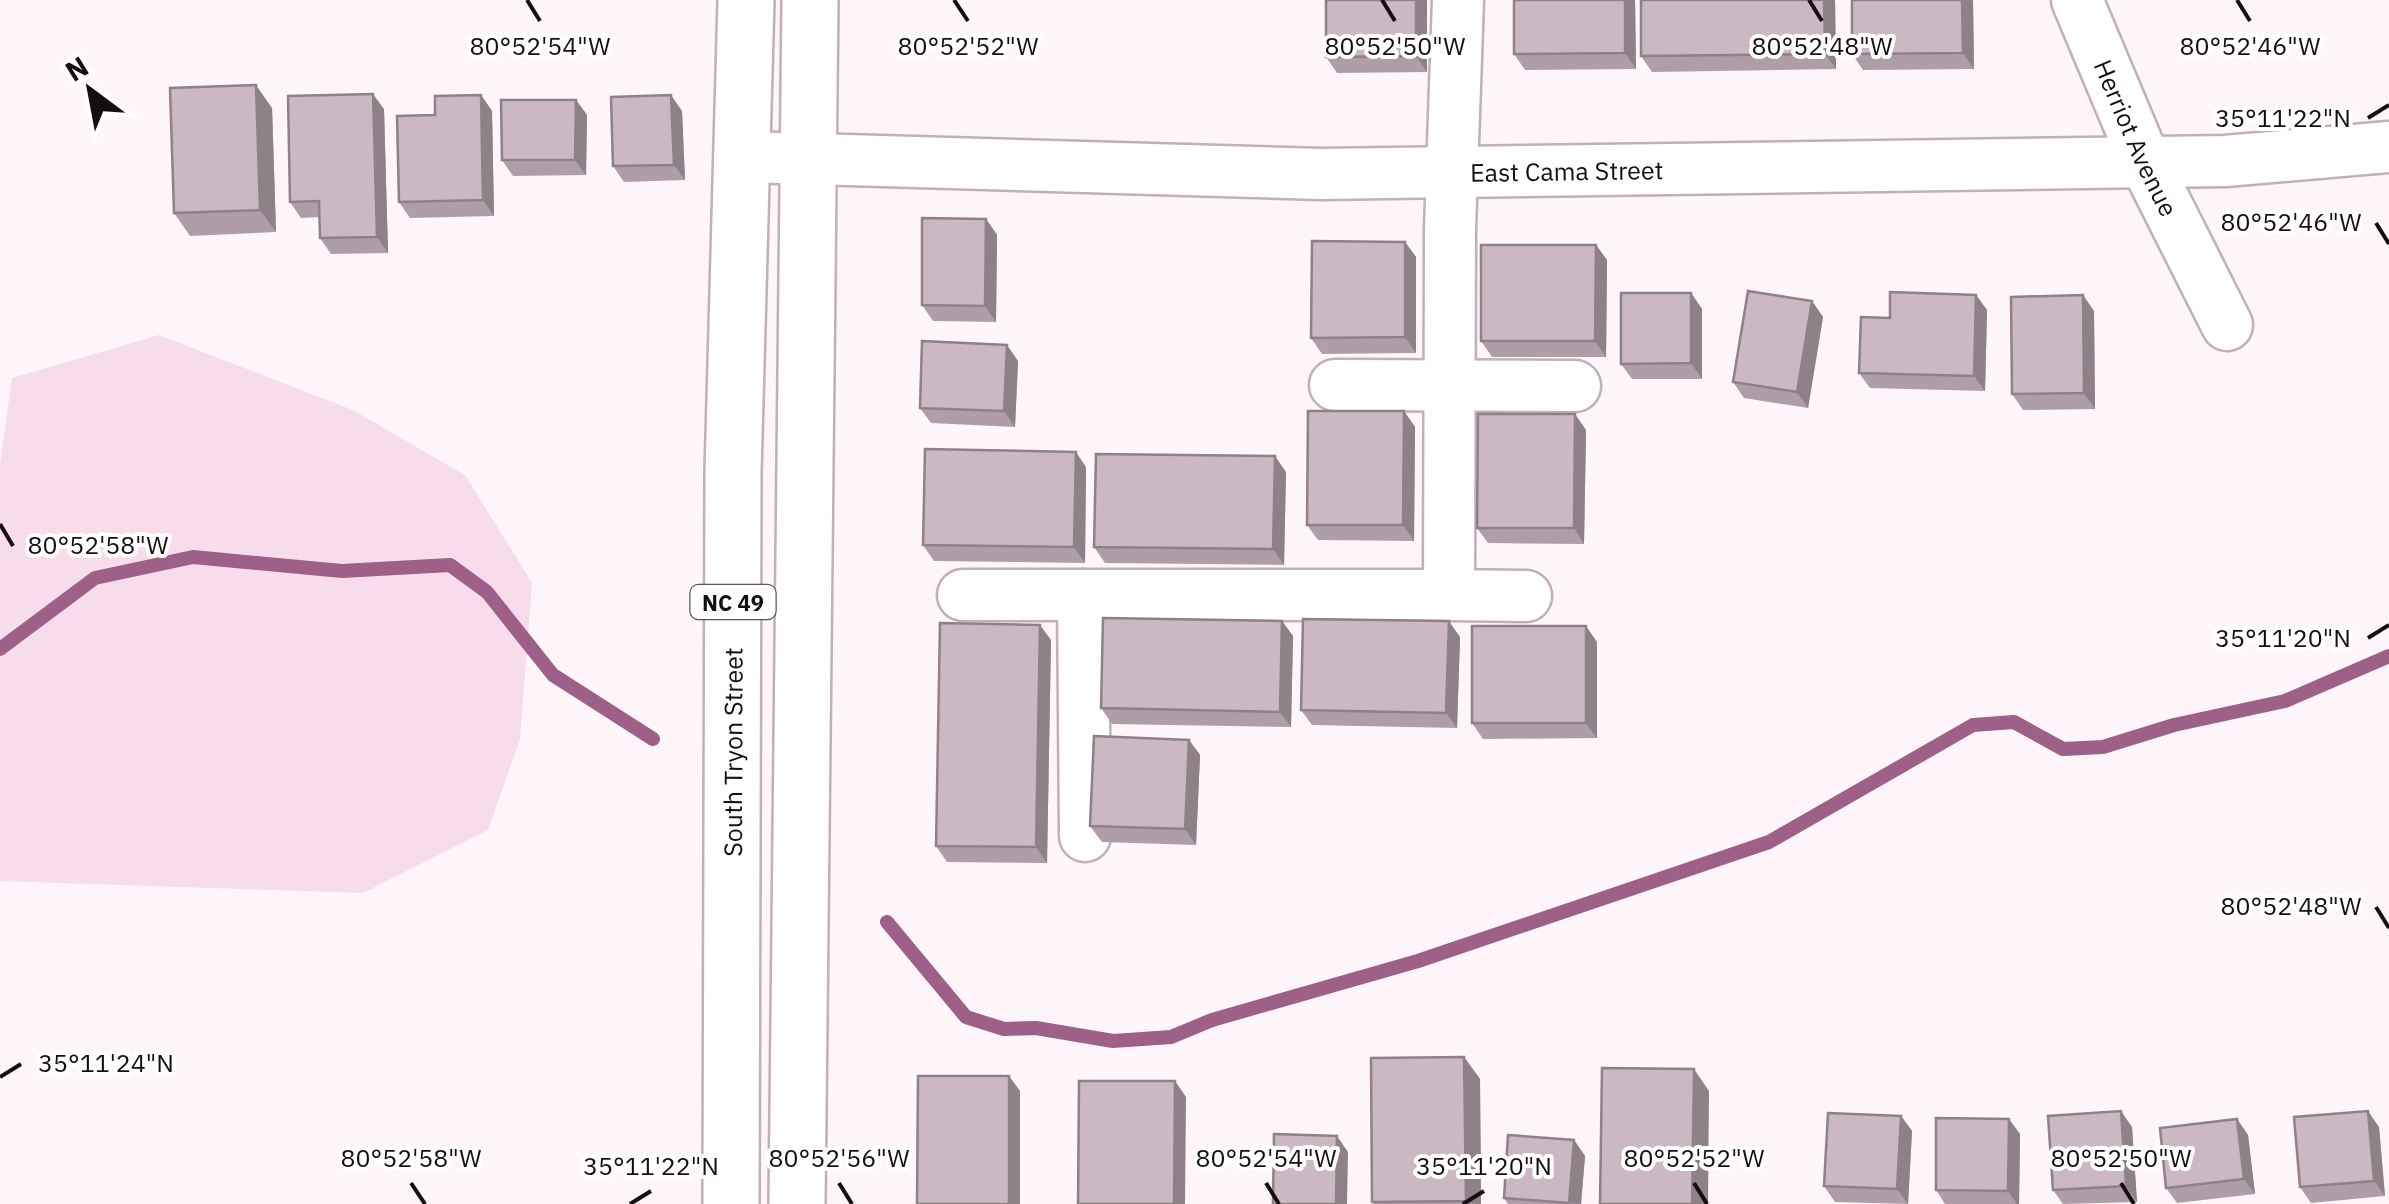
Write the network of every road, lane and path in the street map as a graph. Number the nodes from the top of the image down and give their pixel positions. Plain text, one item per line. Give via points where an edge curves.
1 (746, 0) edge
2 (810, 0) edge
3 (1458, 0) edge
4 (2077, 0) edge
5 (2389, 147) edge
6 (742, 157) junction
7 (808, 160) junction
8 (2145, 162) junction
9 (1455, 172) junction
10 (2227, 325) dead end
11 (1335, 385) dead end
12 (1450, 385) junction
13 (1575, 386) dead end
14 (963, 595) dead end
15 (1083, 595) junction
16 (1449, 595) junction
17 (1526, 596) dead end
18 (1084, 836) dead end
19 (730, 1204) edge
20 (797, 1204) edge

1 - 6 main road, South Tryon Street / NC 49
2 - 7 main road, NC 49
3 - 9 street
4 - 8 street, Herriot Avenue
5 - 8 street, East Cama Street
6 - 7 street, East Cama Street
6 - 19 main road, South Tryon Street / NC 49
7 - 9 street, East Cama Street
7 - 20 main road, NC 49
8 - 9 street, East Cama Street
8 - 10 street, Herriot Avenue
9 - 12 street
11 - 12 street
12 - 13 street
12 - 16 street
14 - 15 street
15 - 16 street
15 - 18 street
16 - 17 street

